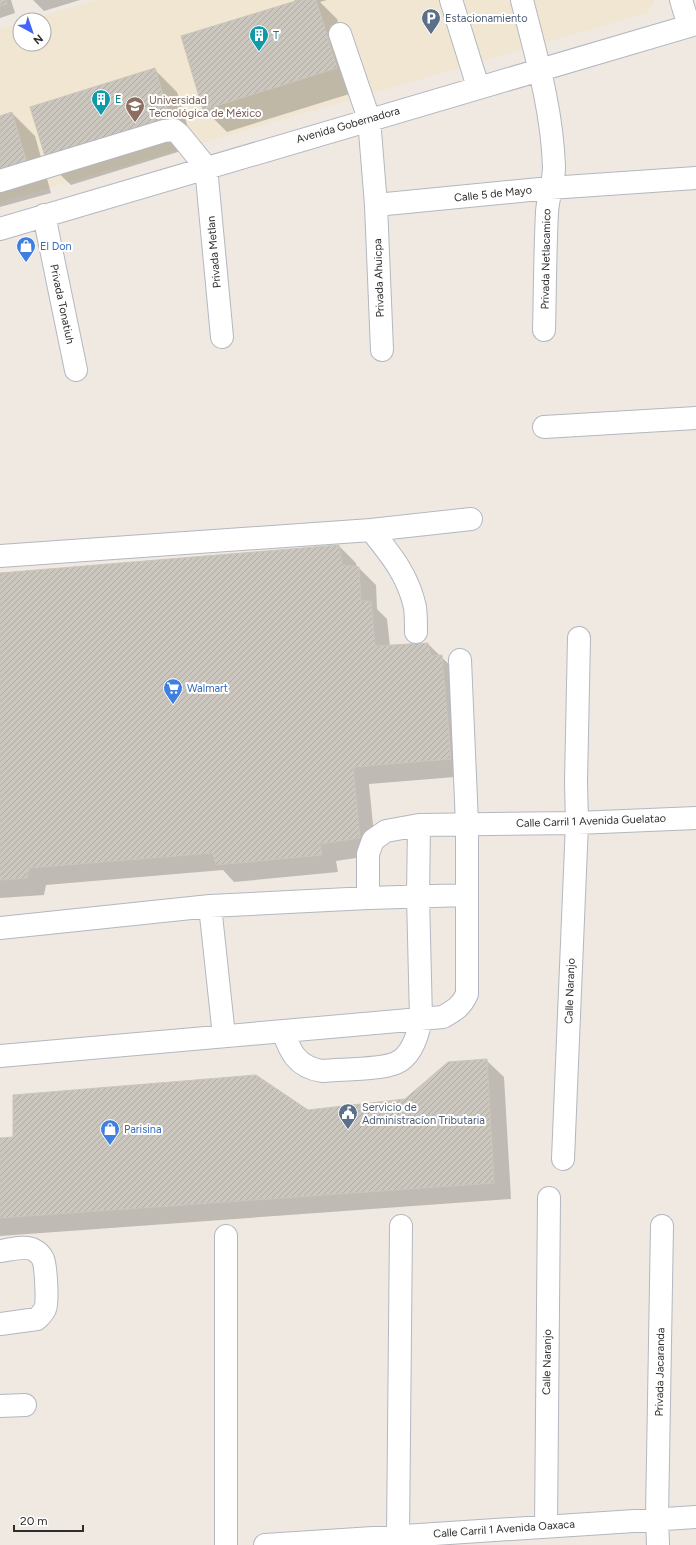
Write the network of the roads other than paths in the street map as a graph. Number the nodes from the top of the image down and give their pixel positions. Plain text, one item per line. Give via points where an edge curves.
1 (451, 0) edge
2 (522, 0) edge
3 (681, 0) edge
4 (692, 25) edge
5 (340, 34) dead end
6 (540, 69) junction
7 (478, 87) junction
8 (369, 119) junction
9 (206, 167) junction
10 (696, 178) edge
11 (0, 181) edge
12 (550, 188) junction
13 (376, 205) junction
14 (44, 215) junction
15 (0, 228) edge
16 (544, 330) dead end
17 (222, 337) dead end
18 (382, 350) dead end
19 (76, 370) dead end
20 (696, 418) edge
21 (544, 427) dead end
22 (471, 519) dead end
23 (371, 530) junction
24 (0, 556) edge
25 (416, 632) dead end
26 (579, 638) dead end
27 (460, 660) dead end
28 (696, 818) edge
29 (577, 823) junction
30 (477, 824) junction
31 (419, 825) junction
32 (467, 895) junction
33 (418, 896) junction
34 (368, 898) junction
35 (210, 906) junction
36 (0, 928) edge
37 (421, 1019) junction
38 (283, 1031) junction
39 (224, 1036) junction
40 (0, 1056) edge
41 (563, 1159) dead end
42 (549, 1198) dead end
43 (401, 1226) dead end
44 (662, 1226) dead end
45 (226, 1236) dead end
46 (0, 1250) edge
47 (0, 1324) edge
48 (26, 1405) dead end
49 (0, 1406) edge
50 (696, 1517) edge
51 (657, 1518) junction
52 (546, 1526) junction
53 (398, 1537) junction
54 (479, 1538) edge
55 (338, 1543) edge
56 (226, 1545) edge
57 (265, 1545) edge
58 (658, 1545) edge

1 - 7 street
2 - 6 street, Privada Netlacamico
3 - 4 street
4 - 6 street, Avenida Gobernadora
5 - 8 street
6 - 7 street, Avenida Gobernadora
6 - 12 street, Privada Netlacamico via 548,104 554,168
7 - 8 street, Avenida Gobernadora
8 - 9 street, Avenida Gobernadora
8 - 13 street
9 - 11 street via 174,130
9 - 14 street, Avenida Gobernadora
9 - 17 street, Privada Metlan
10 - 12 street, Calle 5 de Mayo
12 - 13 street, Calle 5 de Mayo
12 - 16 street, Privada Netlacamico via 547,211
13 - 18 street, Privada Ahuicpa
14 - 15 street, Avenida Gobernadora
14 - 19 street, Privada Tonatiuh
20 - 21 street
22 - 23 street
23 - 24 street
23 - 25 street via 398,563 408,582 415,608
26 - 29 street, Calle Naranjo
27 - 30 street
28 - 29 street, Calle Carril 1 Avenida Guelatao
29 - 30 street, Calle Carril 1 Avenida Guelatao
29 - 41 street, Calle Naranjo
30 - 31 street, Calle Carril 1 Avenida Guelatao
30 - 32 street
31 - 33 street
31 - 34 street, Calle Carril 1 Avenida Guelatao via 386,831 374,840 368,854
32 - 33 street
32 - 37 street via 467,994 455,1011 443,1017
33 - 34 street
33 - 37 street
34 - 35 street
35 - 36 street
35 - 39 street
37 - 38 street
37 - 38 street via 418,1035 412,1047 396,1063 382,1066 313,1070 296,1058 288,1046
38 - 39 street
39 - 40 street
42 - 52 street, Calle Naranjo
43 - 53 street
44 - 51 street, Privada Jacaranda
45 - 56 street
46 - 47 street via 33,1249 43,1258 46,1302 45,1309 36,1319
48 - 49 street
50 - 51 street, Calle Carril 1 Avenida Oaxaca
51 - 52 street, Calle Carril 1 Avenida Oaxaca
51 - 58 street, Privada Jacaranda
52 - 54 street, Calle Carril 1 Avenida Oaxaca
53 - 54 street, Calle Carril 1 Avenida Oaxaca
53 - 55 street, Calle Carril 1 Avenida Oaxaca
55 - 57 street, Calle Carril 1 Avenida Oaxaca

